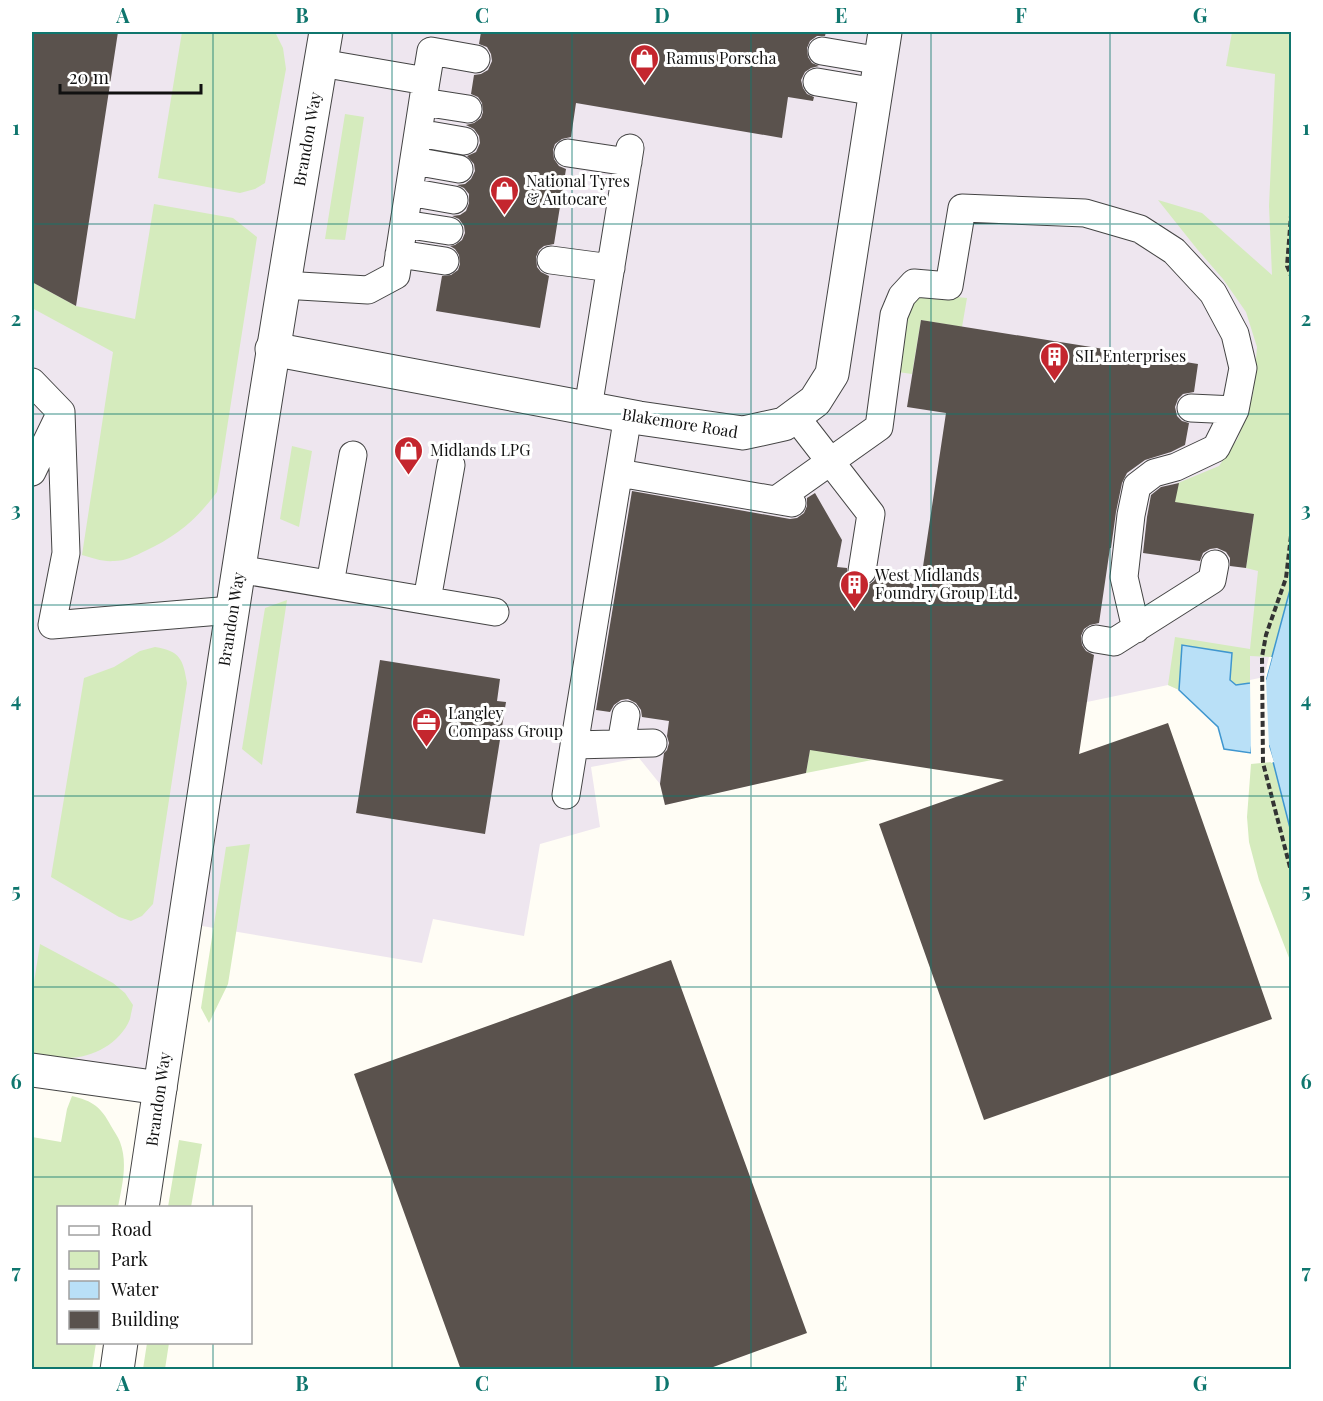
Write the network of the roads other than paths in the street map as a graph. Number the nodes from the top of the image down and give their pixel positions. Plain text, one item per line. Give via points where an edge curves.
1 (326, 32) edge
2 (878, 50) edge
3 (822, 51) dead end
4 (476, 59) dead end
5 (321, 63) junction
6 (817, 82) dead end
7 (425, 92) junction
8 (468, 109) dead end
9 (418, 133) junction
10 (464, 141) dead end
11 (568, 153) dead end
12 (414, 161) junction
13 (459, 169) dead end
14 (409, 192) junction
15 (454, 200) dead end
16 (404, 224) junction
17 (449, 231) dead end
18 (399, 254) junction
19 (551, 260) dead end
20 (444, 261) dead end
21 (611, 268) junction
22 (283, 285) junction
23 (272, 349) junction
24 (32, 382) edge
25 (588, 408) junction
26 (1191, 408) dead end
27 (1235, 410) junction
28 (62, 412) junction
29 (628, 415) junction
30 (795, 416) junction
31 (353, 455) dead end
32 (829, 462) junction
33 (452, 465) dead end
34 (32, 471) edge
35 (619, 473) junction
36 (1215, 564) dead end
37 (238, 569) junction
38 (862, 571) dead end
39 (330, 584) junction
40 (427, 600) junction
41 (232, 610) junction
42 (495, 612) dead end
43 (1136, 628) junction
44 (1096, 639) dead end
45 (626, 715) dead end
46 (653, 743) dead end
47 (621, 744) junction
48 (574, 745) junction
49 (566, 795) dead end
50 (32, 1070) edge
51 (160, 1088) junction
52 (142, 1206) edge
53 (121, 1344) edge
54 (117, 1370) edge

1 - 5 street, Brandon Way
2 - 3 lane
2 - 6 lane
2 - 30 street, Blakemore Road via 832,374 815,401
4 - 7 lane via 431,51
5 - 7 lane
5 - 22 street, Brandon Way
7 - 8 lane
7 - 9 lane
9 - 10 lane
9 - 12 lane
11 - 21 lane via 629,155
12 - 13 lane
12 - 14 lane
14 - 15 lane
14 - 16 lane
16 - 17 lane
16 - 18 lane
18 - 20 lane
18 - 22 lane via 396,275 368,290
19 - 21 lane
21 - 25 lane
22 - 23 street, Brandon Way
23 - 25 street, Blakemore Road
23 - 37 street, Brandon Way
24 - 28 lane
25 - 29 street, Blakemore Road
26 - 27 lane
27 - 32 lane via 1243,368 1235,334 1213,293 1174,251 1140,229 1085,213 962,208 948,286 914,283 902,296 894,315 879,427
27 - 43 lane via 1216,447 1154,473 1137,486 1117,559
28 - 34 lane
28 - 41 lane via 66,553 52,625
29 - 30 street, Blakemore Road via 743,433 784,424
29 - 35 lane
30 - 32 lane
31 - 39 lane
32 - 35 lane via 786,502
32 - 38 lane via 871,514
33 - 40 lane
35 - 48 lane via 589,690
36 - 43 lane via 1212,580
37 - 39 lane
37 - 41 street, Brandon Way
39 - 40 lane
40 - 42 lane
41 - 51 street, Brandon Way
43 - 44 lane via 1114,642
45 - 47 lane
46 - 47 lane
47 - 48 lane
48 - 49 lane
50 - 51 street
51 - 52 street, Brandon Way
53 - 54 street

